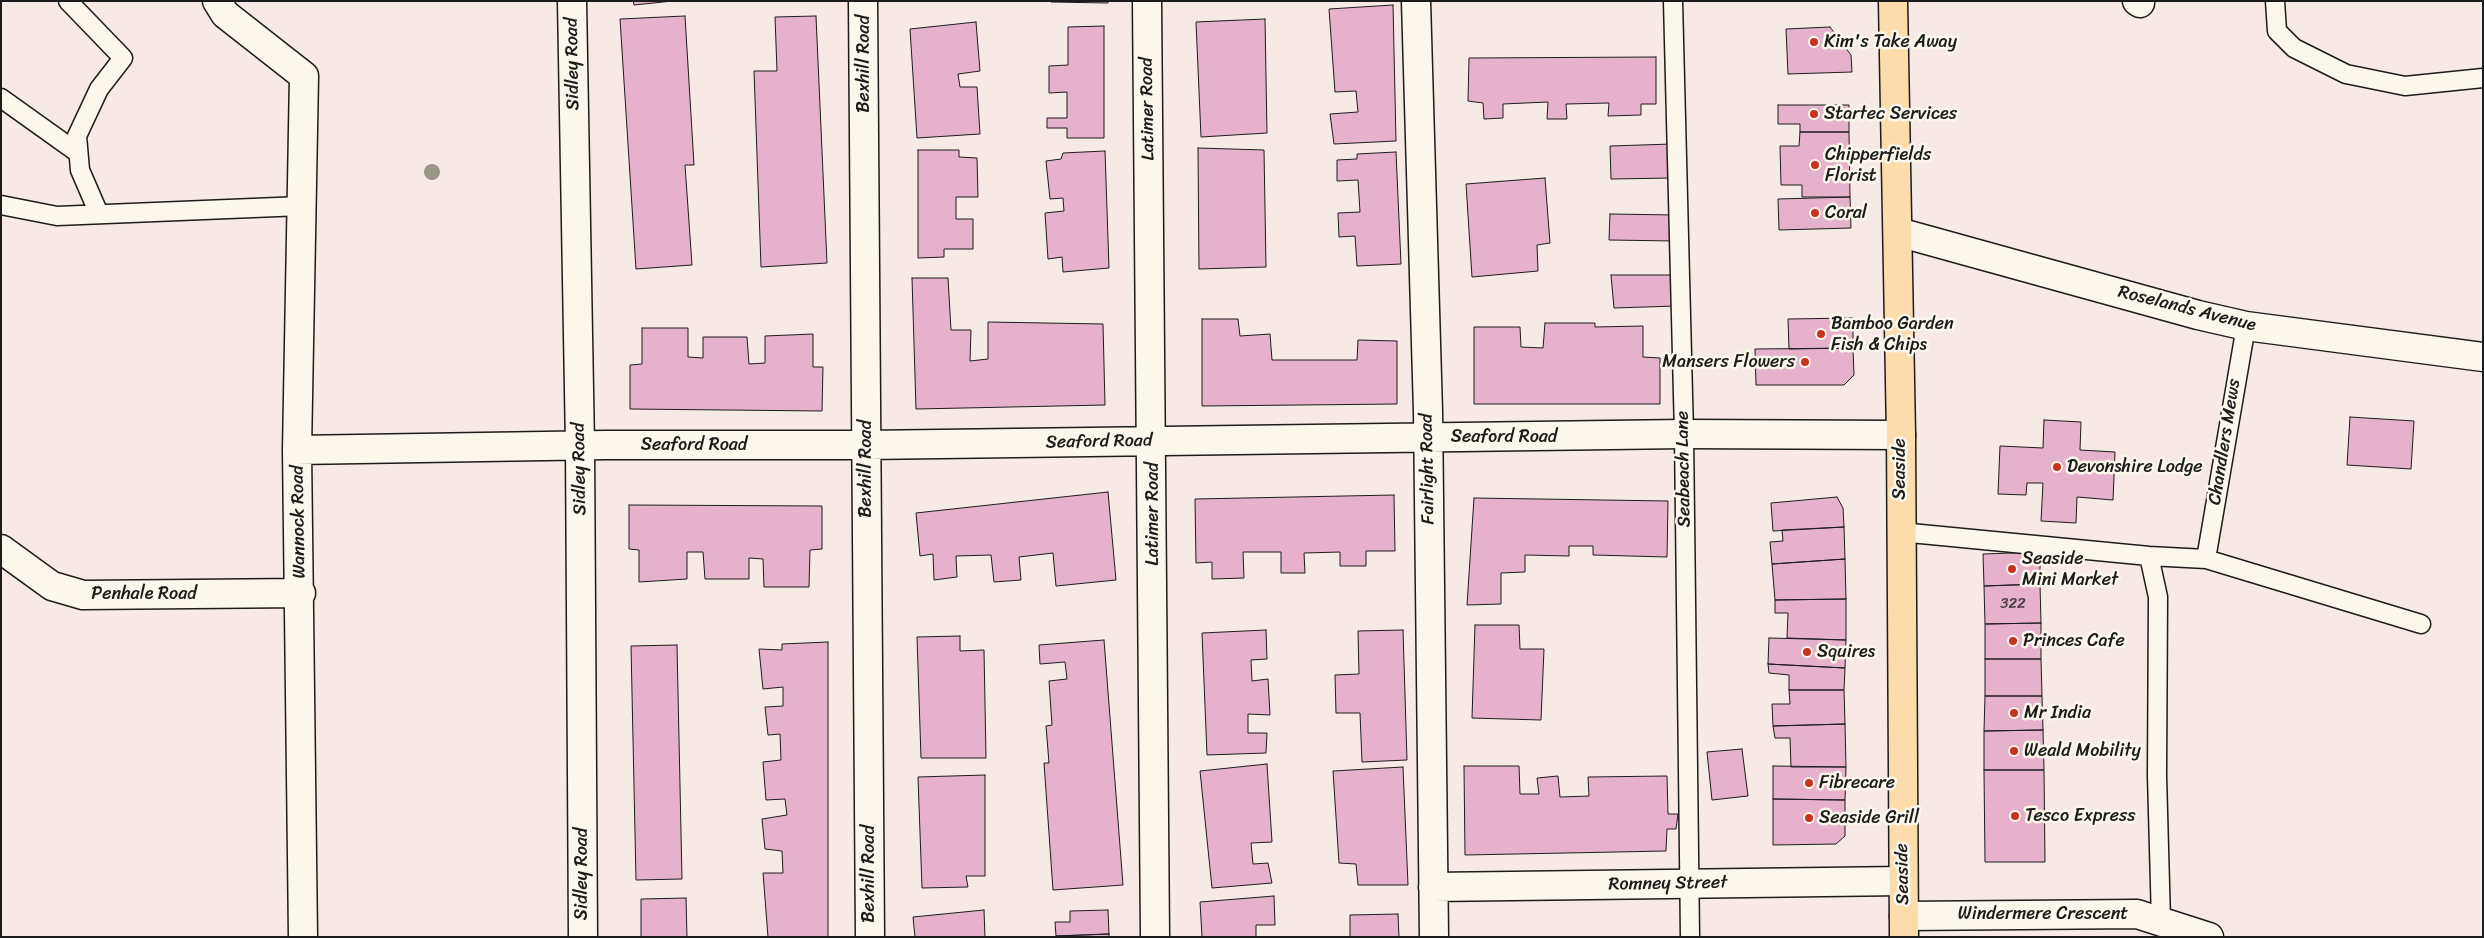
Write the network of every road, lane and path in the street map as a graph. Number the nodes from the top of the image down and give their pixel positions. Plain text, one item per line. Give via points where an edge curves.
1 (68, 1) edge
2 (217, 1) edge
3 (572, 1) edge
4 (863, 1) edge
5 (1147, 1) edge
6 (1416, 1) edge
7 (1674, 1) edge
8 (1893, 1) edge
9 (2274, 1) edge
10 (2483, 78) edge
11 (1, 98) edge
12 (78, 153) junction
13 (1, 205) edge
14 (302, 206) junction
15 (99, 214) junction
16 (1898, 232) junction
17 (2246, 326) junction
18 (2483, 357) edge
19 (1684, 434) junction
20 (1901, 435) junction
21 (1428, 437) junction
22 (1152, 441) junction
23 (866, 445) junction
24 (580, 446) junction
25 (297, 450) junction
26 (1900, 532) junction
27 (1, 549) edge
28 (2149, 556) junction
29 (2206, 559) junction
30 (300, 593) junction
31 (2421, 624) dead end
32 (1903, 881) junction
33 (1690, 884) junction
34 (1433, 887) junction
35 (2160, 921) junction
36 (1904, 926) edge
37 (303, 937) edge
38 (583, 937) edge
39 (870, 937) edge
40 (1155, 937) edge
41 (1434, 937) edge
42 (1690, 937) edge
43 (2209, 937) edge

1 - 12 lane via 123,58 99,89 77,136
2 - 14 street, Wannock Road via 225,14 304,76
3 - 24 street, Sidley Road
4 - 23 street, Bexhill Road
5 - 22 street, Latimer Road
6 - 21 street, Fairlight Road
7 - 19 lane, Seabeach Lane
8 - 16 main road, Seaside
9 - 10 lane via 2278,31 2294,48 2346,74 2405,86
11 - 12 lane
12 - 15 lane via 80,170
13 - 15 lane via 57,216
14 - 15 lane
14 - 25 street, Wannock Road
16 - 17 street, Roselands Avenue
16 - 20 main road, Seaside
17 - 18 street, Roselands Avenue
17 - 29 lane, Chandlers Mews
19 - 20 street, Seaford Road
19 - 21 street, Seaford Road
19 - 33 lane, Seabeach Lane
20 - 26 main road, Seaside
21 - 22 street, Seaford Road
21 - 34 street, Fairlight Road
22 - 23 street, Seaford Road
22 - 40 street, Latimer Road
23 - 24 street, Seaford Road
23 - 39 street, Bexhill Road
24 - 25 street, Seaford Road
24 - 38 street, Sidley Road
25 - 30 street, Wannock Road
26 - 28 lane
26 - 32 main road, Seaside
27 - 30 street, Penhale Road via 52,586 83,595
28 - 29 lane
28 - 35 lane via 2158,597
29 - 31 lane
30 - 37 street, Wannock Road
32 - 33 street, Romney Street
32 - 36 main road, Seaside
33 - 34 street, Romney Street
33 - 42 lane, Seabeach Lane
34 - 41 street, Fairlight Road
35 - 36 street, Windermere Crescent via 2137,914
35 - 43 street, Windermere Crescent

